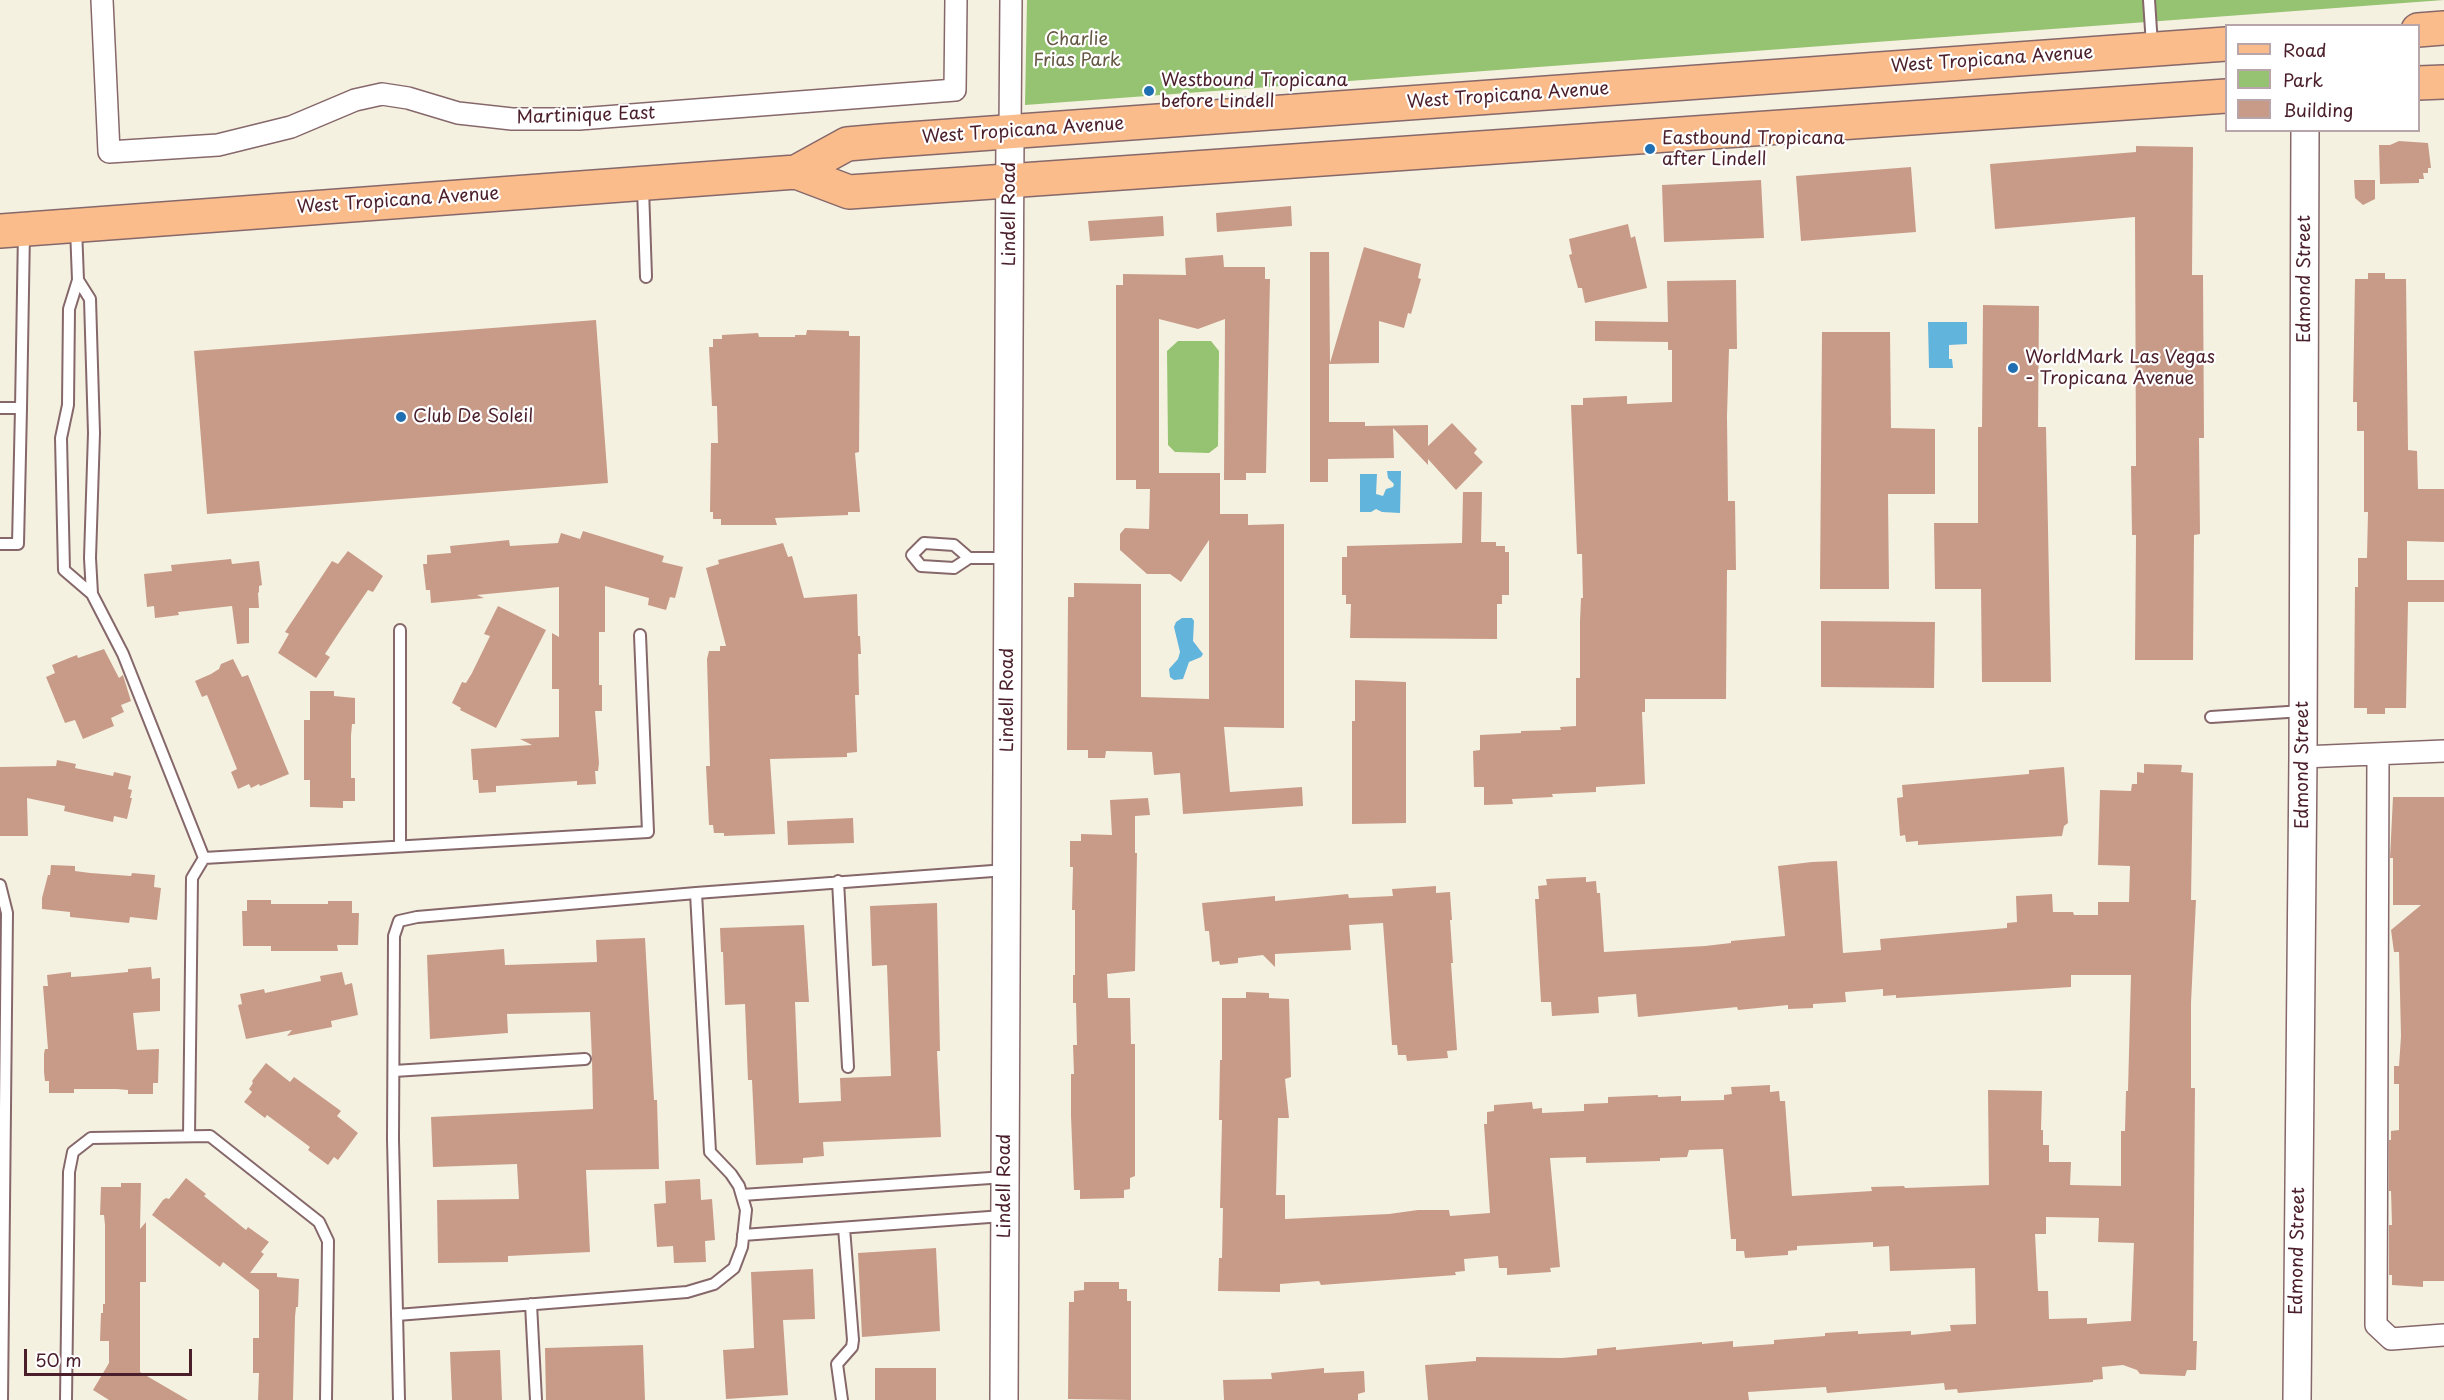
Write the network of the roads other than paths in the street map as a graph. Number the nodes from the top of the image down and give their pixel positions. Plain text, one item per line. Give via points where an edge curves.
1 (102, 0) edge
2 (956, 0) edge
3 (1011, 0) edge
4 (2149, 0) edge
5 (2444, 28) edge
6 (2420, 30) edge
7 (2225, 44) edge
8 (2153, 49) junction
9 (1939, 64) junction
10 (2444, 82) edge
11 (2420, 83) edge
12 (1502, 96) junction
13 (2225, 96) edge
14 (1461, 99) junction
15 (1943, 116) junction
16 (1010, 132) junction
17 (2305, 132) edge
18 (1506, 147) junction
19 (1465, 150) junction
20 (796, 172) junction
21 (1010, 182) junction
22 (642, 183) junction
23 (75, 225) junction
24 (12, 230) edge
25 (646, 278) dead end
26 (78, 280) junction
27 (0, 408) edge
28 (21, 408) junction
29 (0, 544) edge
30 (969, 558) junction
31 (1008, 558) junction
32 (92, 594) junction
33 (400, 630) dead end
34 (640, 635) dead end
35 (2303, 711) junction
36 (2211, 717) dead end
37 (2444, 751) edge
38 (2378, 754) junction
39 (2303, 757) junction
40 (400, 846) junction
41 (204, 858) junction
42 (1007, 870) junction
43 (838, 881) junction
44 (0, 885) edge
45 (696, 893) junction
46 (3, 1032) edge
47 (585, 1059) dead end
48 (848, 1067) dead end
49 (394, 1071) junction
50 (189, 1136) junction
51 (1005, 1177) junction
52 (742, 1195) junction
53 (1005, 1216) junction
54 (844, 1228) junction
55 (743, 1235) junction
56 (531, 1304) junction
57 (397, 1315) junction
58 (2444, 1335) edge
59 (2, 1400) edge
60 (66, 1400) edge
61 (326, 1400) edge
62 (399, 1400) edge
63 (536, 1400) edge
64 (842, 1400) edge
65 (1004, 1400) edge
66 (2297, 1400) edge

1 - 2 street, Martinique East via 109,152 218,145 291,127 354,100 382,94 458,113 512,119 579,119 955,90
3 - 16 street, Lindell Road
4 - 8 lane
5 - 6 main road
7 - 8 main road, West Tropicana Avenue
8 - 9 main road, West Tropicana Avenue
9 - 12 main road, West Tropicana Avenue
9 - 15 main road
10 - 11 main road
12 - 14 main road, West Tropicana Avenue
12 - 18 main road
13 - 15 main road, West Tropicana Avenue
14 - 16 main road, West Tropicana Avenue
14 - 19 main road
15 - 18 main road, West Tropicana Avenue
16 - 20 main road, West Tropicana Avenue via 847,144
16 - 21 street, Lindell Road
17 - 35 street, Edmond Street
18 - 19 main road, West Tropicana Avenue
19 - 21 main road, West Tropicana Avenue
20 - 21 main road, West Tropicana Avenue via 849,192
20 - 22 main road, West Tropicana Avenue
21 - 31 street, Lindell Road
22 - 23 main road, West Tropicana Avenue
22 - 25 lane
23 - 24 main road, West Tropicana Avenue
23 - 26 lane
24 - 28 lane
26 - 32 lane via 90,299 94,433
26 - 32 lane via 69,309 68,405 61,438 64,570
27 - 28 lane
28 - 29 lane via 18,544
30 - 30 lane via 954,545 924,543 912,555 921,566 954,568
30 - 31 lane
31 - 42 street, Lindell Road
32 - 41 lane via 123,654
33 - 40 lane
34 - 40 lane via 648,832
35 - 36 lane
35 - 39 street, Edmond Street
37 - 38 street
38 - 39 street
38 - 58 street via 2376,1325 2391,1339
39 - 66 street, Edmond Street
40 - 41 lane
41 - 50 lane via 192,878
42 - 43 lane
42 - 51 street, Lindell Road
43 - 45 lane
43 - 48 lane
44 - 46 lane via 7,913
45 - 49 lane via 399,921 394,936
45 - 52 lane via 710,1152 731,1174
46 - 59 lane
47 - 49 lane
49 - 57 lane
50 - 60 lane via 91,1138 73,1152 69,1172
50 - 61 lane via 210,1136 319,1222 328,1241
51 - 52 lane
51 - 53 street, Lindell Road
52 - 55 lane via 746,1210
53 - 54 lane
53 - 65 street, Lindell Road
54 - 55 lane
54 - 64 lane via 853,1340 852,1347 837,1364
55 - 56 lane via 734,1268 714,1284 687,1292
56 - 57 lane
56 - 63 lane
57 - 62 lane

